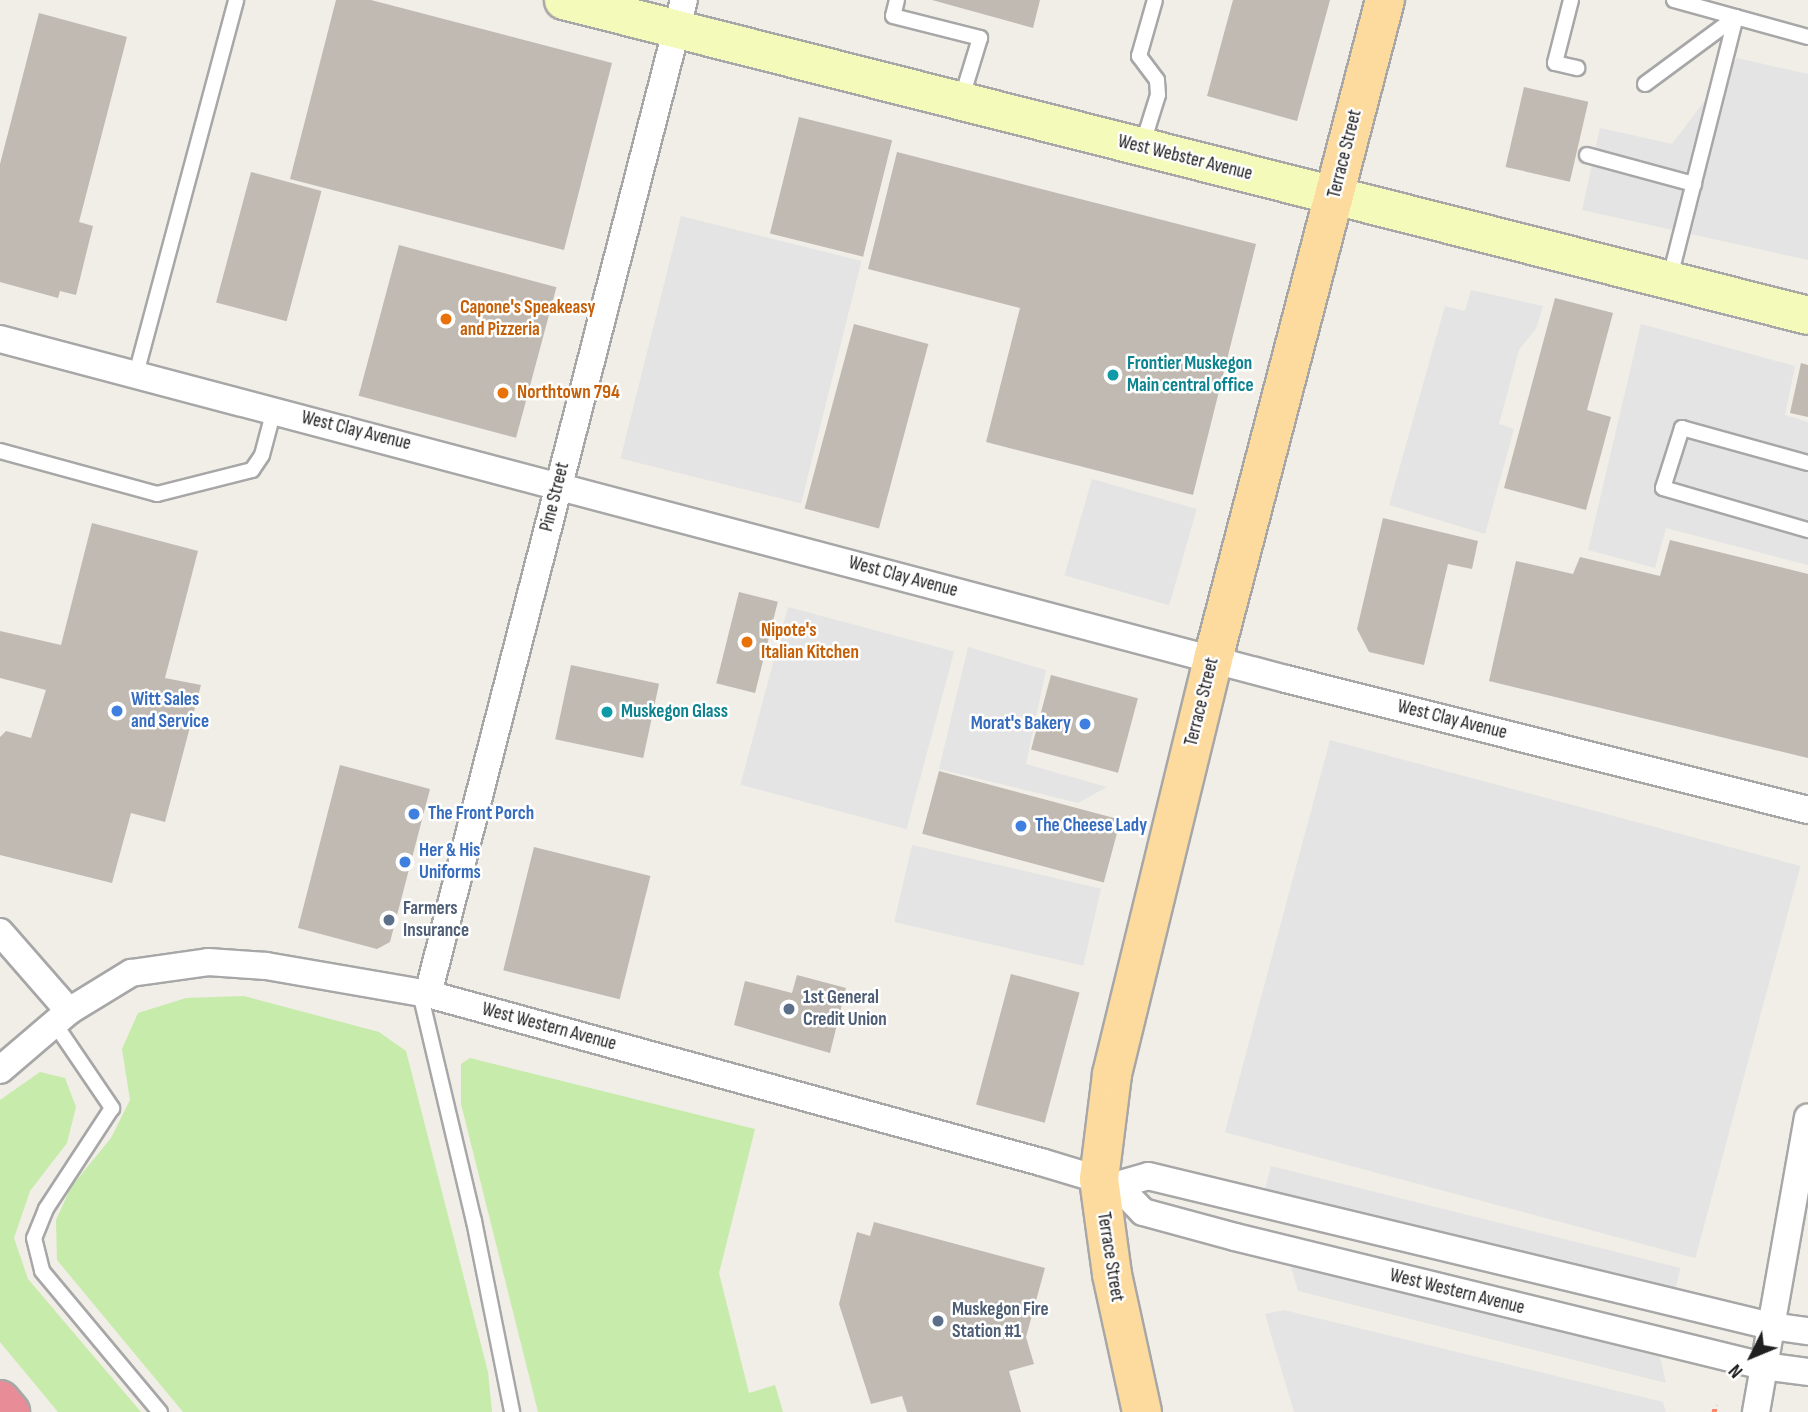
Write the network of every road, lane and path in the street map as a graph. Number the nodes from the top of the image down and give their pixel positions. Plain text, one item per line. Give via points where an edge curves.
1 (236, 0) edge
2 (563, 0) edge
3 (897, 0) edge
4 (1155, 0) edge
5 (1385, 0) edge
6 (1571, 0) edge
7 (1674, 0) edge
8 (680, 15) edge
9 (1736, 17) junction
10 (1808, 37) edge
11 (1577, 68) dead end
12 (1645, 84) dead end
13 (961, 101) junction
14 (1142, 147) junction
15 (1587, 155) dead end
16 (1694, 184) junction
17 (1334, 197) junction
18 (1669, 282) junction
19 (1808, 315) edge
20 (0, 339) edge
21 (136, 374) junction
22 (274, 410) junction
23 (0, 451) edge
24 (1808, 463) edge
25 (558, 483) junction
26 (1808, 530) edge
27 (1213, 659) junction
28 (1808, 810) edge
29 (0, 932) edge
30 (424, 993) junction
31 (62, 1017) junction
32 (0, 1070) edge
33 (1808, 1118) edge
34 (1108, 1182) junction
35 (1770, 1326) junction
36 (1808, 1331) edge
37 (1763, 1367) junction
38 (1808, 1372) edge
39 (0, 1401) edge
40 (1715, 1405) dead end
41 (10, 1412) edge
42 (160, 1412) edge
43 (512, 1412) edge
44 (1142, 1412) edge
45 (1714, 1412) edge
46 (1756, 1412) edge

1 - 21 lane
2 - 8 main road, West Webster Avenue
3 - 13 lane via 893,16 980,38
4 - 14 lane via 1139,56 1157,80 1158,95
5 - 17 main road, Terrace Street
6 - 11 lane via 1555,63
7 - 9 lane
8 - 13 main road, West Webster Avenue
8 - 25 street, Pine Street
9 - 10 lane
9 - 12 lane
9 - 16 lane
13 - 14 main road, West Webster Avenue
14 - 17 main road, West Webster Avenue
15 - 16 lane
16 - 18 lane
17 - 18 main road, West Webster Avenue
17 - 27 main road, Terrace Street
18 - 19 main road, West Webster Avenue
20 - 21 street, West Clay Avenue
21 - 22 street, West Clay Avenue
22 - 23 lane via 262,455 251,470 158,494
22 - 25 street, West Clay Avenue
24 - 26 lane via 1682,428 1663,488
25 - 27 street, West Clay Avenue
25 - 30 street, Pine Street
27 - 28 street, West Clay Avenue
27 - 34 main road, Terrace Street via 1111,1074
29 - 31 street
30 - 31 street, West Western Avenue via 266,966 208,962 131,973
30 - 34 street, West Western Avenue
30 - 43 lane
31 - 32 street, West Western Avenue
31 - 42 lane via 112,1108 46,1209 34,1238 42,1271
33 - 35 street
34 - 35 street, West Western Avenue via 1148,1176
34 - 37 street, West Western Avenue via 1143,1212
34 - 44 main road, Terrace Street via 1112,1274
35 - 36 street, West Western Avenue
35 - 37 street
37 - 38 street, West Western Avenue
37 - 46 street
39 - 41 highway
40 - 45 path

